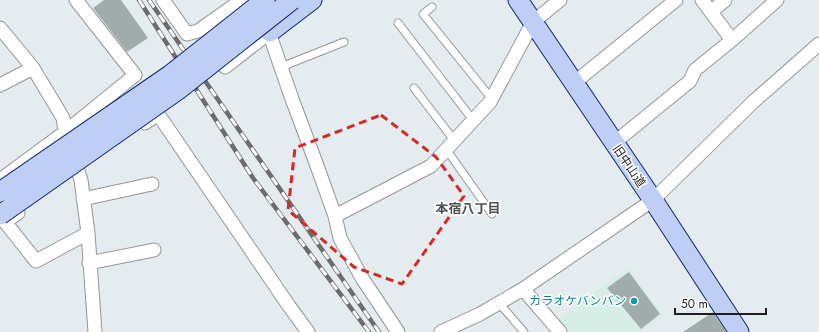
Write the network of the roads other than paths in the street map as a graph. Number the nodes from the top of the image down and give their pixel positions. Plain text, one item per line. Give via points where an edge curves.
1 (76, 0) edge
2 (163, 0) edge
3 (242, 0) edge
4 (257, 0) edge
5 (265, 0) edge
6 (292, 0) edge
7 (312, 0) edge
8 (518, 0) edge
9 (560, 0) edge
10 (676, 0) edge
11 (702, 0) edge
12 (724, 0) edge
13 (777, 0) edge
14 (432, 7) dead end
15 (711, 12) junction
16 (533, 22) junction
17 (398, 23) dead end
18 (0, 28) edge
19 (198, 31) junction
20 (270, 32) junction
21 (732, 40) junction
22 (344, 42) dead end
23 (819, 44) edge
24 (281, 67) junction
25 (34, 68) junction
26 (574, 83) junction
27 (0, 85) edge
28 (414, 88) dead end
29 (492, 99) junction
30 (473, 120) junction
31 (65, 132) junction
32 (614, 143) junction
33 (450, 145) junction
34 (78, 170) junction
35 (0, 180) edge
36 (152, 184) dead end
37 (0, 192) edge
38 (83, 199) junction
39 (653, 200) junction
40 (492, 214) dead end
41 (335, 216) junction
42 (2, 221) edge
43 (88, 233) junction
44 (154, 250) dead end
45 (90, 263) junction
46 (523, 289) junction
47 (499, 303) junction
48 (461, 328) edge
49 (95, 332) edge
50 (308, 332) edge
51 (398, 332) edge
52 (441, 332) edge
53 (524, 332) edge
54 (560, 332) edge
55 (739, 332) edge

1 - 31 street via 135,75
2 - 19 street via 187,34
3 - 19 street
4 - 20 street
5 - 37 main road, bridge via 170,75
6 - 42 main road, bridge via 178,90
7 - 20 main road
8 - 16 main road, 旧中山道
9 - 16 street
10 - 26 street
11 - 15 street
12 - 15 street
13 - 21 street
14 - 29 lane via 423,14
15 - 21 street
16 - 26 main road, 旧中山道
16 - 29 street
17 - 30 lane
18 - 25 street
19 - 20 street via 225,67
20 - 24 street
21 - 32 street via 696,70 690,81
22 - 24 lane
23 - 39 street via 753,102
24 - 41 street
25 - 27 street
25 - 31 street via 63,118
26 - 32 main road, 旧中山道
28 - 33 lane
29 - 30 street
30 - 33 street
31 - 34 street
31 - 35 street
32 - 39 main road, 旧中山道
33 - 40 lane
33 - 41 street via 431,166
34 - 38 street
34 - 42 street
34 - 50 street via 158,114
36 - 38 street
38 - 43 street
39 - 46 street
39 - 55 main road, 旧中山道
41 - 51 street via 340,238 362,278
42 - 43 street via 36,261
43 - 45 street
44 - 45 street
45 - 49 street
46 - 47 street
46 - 54 street
47 - 48 street
47 - 53 lane
48 - 52 street

